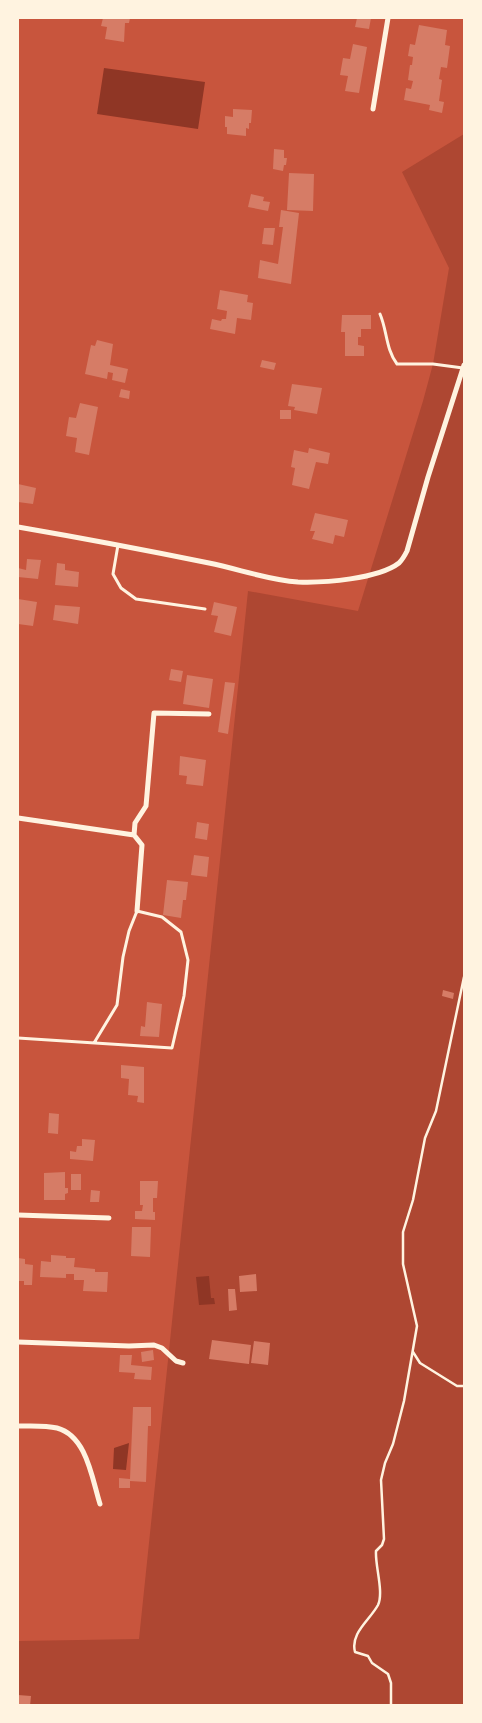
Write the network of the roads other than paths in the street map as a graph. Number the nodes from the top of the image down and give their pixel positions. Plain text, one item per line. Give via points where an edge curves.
1 (388, 18) edge
2 (373, 109) dead end
3 (380, 314) dead end
4 (464, 366) edge
5 (18, 527) edge
6 (118, 544) junction
7 (205, 609) dead end
8 (209, 714) dead end
9 (18, 818) edge
10 (134, 835) junction
11 (137, 911) junction
12 (18, 1038) edge
13 (94, 1043) junction
14 (18, 1215) edge
15 (109, 1218) dead end
16 (18, 1342) edge
17 (183, 1363) dead end
18 (18, 1426) edge
19 (100, 1504) dead end

1 - 2 street
3 - 4 lane via 386,326 391,356 397,364
4 - 6 street via 410,542 401,562 392,568 348,579 291,581
5 - 6 street
6 - 7 lane via 113,574 121,588 136,599
8 - 10 street via 154,713 146,806 135,824
9 - 10 street
10 - 11 street via 142,845
11 - 13 lane via 123,957 117,1005
11 - 13 lane via 162,917 181,932 188,960 184,996 172,1048
12 - 13 lane
14 - 15 street
16 - 17 street via 154,1345
18 - 19 street via 57,1428 72,1436 83,1450

